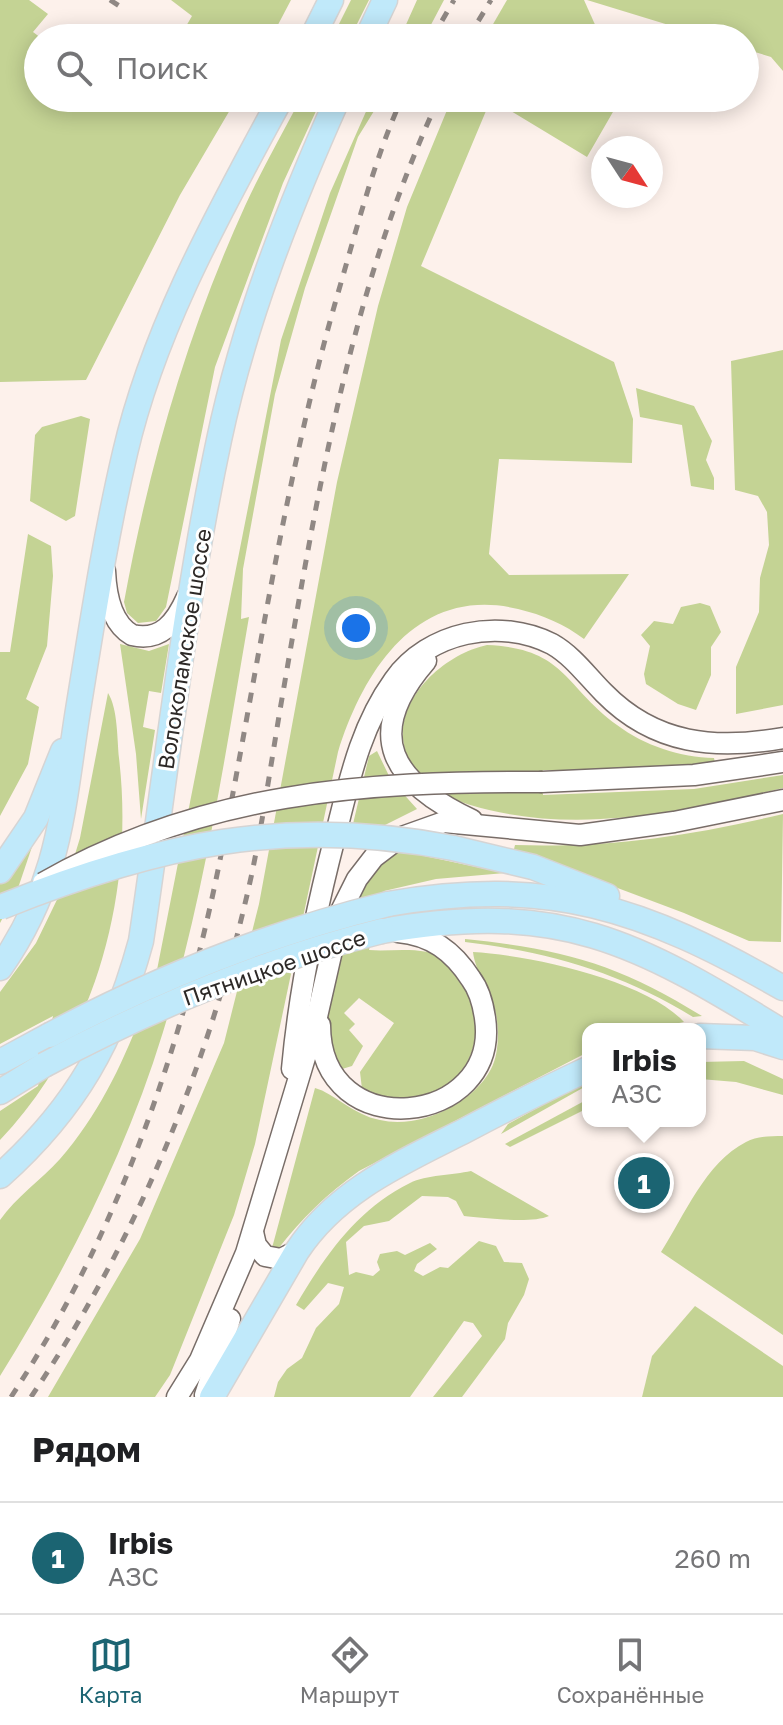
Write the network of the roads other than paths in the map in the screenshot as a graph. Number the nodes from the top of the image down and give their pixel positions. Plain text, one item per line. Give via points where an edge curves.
1 (331, 0) edge
2 (385, 0) edge
3 (319, 24) edge
4 (374, 24) edge
5 (274, 112) edge
6 (332, 112) edge
7 (105, 551) junction
8 (193, 583) junction
9 (465, 633) junction
10 (78, 711) junction
11 (783, 738) edge
12 (783, 762) edge
13 (783, 800) edge
14 (479, 823) junction
15 (0, 871) edge
16 (1, 908) edge
17 (651, 921) junction
18 (382, 931) junction
19 (0, 968) edge
20 (783, 988) edge
21 (323, 990) junction
22 (783, 1032) edge
23 (706, 1036) edge
24 (783, 1047) edge
25 (0, 1062) edge
26 (582, 1072) edge
27 (0, 1092) edge
28 (288, 1108) junction
29 (54, 1123) junction
30 (0, 1176) edge
31 (0, 1196) edge
32 (253, 1232) junction
33 (297, 1251) junction
34 (246, 1253) junction
35 (177, 1397) edge
36 (205, 1397) edge
37 (212, 1397) edge

1 - 3 main road
2 - 4 main road
5 - 7 main road via 168,323 132,426
6 - 8 main road, Волоколамское шоссе via 251,320 219,438
7 - 8 main road via 109,598 117,620 132,635 153,636 169,626
7 - 10 main road
8 - 29 main road, Волоколамское шоссе via 141,941 95,1062
9 - 11 main road via 510,632 552,644 627,712 653,730 680,739 737,745
9 - 14 main road via 424,663 394,712 391,735 408,780 429,798
9 - 28 main road via 419,654 396,677 364,733 328,863 298,1003
10 - 15 main road via 36,818
10 - 19 main road via 59,841 48,878 23,935
12 - 16 main road, bridge via 694,775 383,784 273,799 141,839 71,868
13 - 14 main road via 580,835
14 - 21 main road via 444,822 421,828 374,857 341,911
16 - 17 main road, bridge via 74,878 209,841 335,834 453,848 533,867 585,885
17 - 20 main road, Пятницкое шоссе
17 - 25 main road, Пятницкое шоссе, bridge via 540,894 449,894 388,904 330,918 208,961
18 - 21 main road via 413,934 440,945 461,962 476,986 485,1047 469,1079 439,1102 417,1109 372,1104 351,1093 326,1066 320,1045
18 - 22 main road, Пятницкое шоссе via 443,920 496,919 589,932 666,964
18 - 27 main road, Пятницкое шоссе, bridge via 337,942 155,1010
21 - 28 main road
23 - 24 main road via 755,1038
26 - 33 main road via 359,1187 310,1231
28 - 32 main road
29 - 30 main road, Волоколамское шоссе
29 - 31 main road
32 - 33 main road via 265,1256 281,1259
32 - 34 main road
33 - 37 main road
34 - 35 main road via 200,1360
34 - 36 main road

